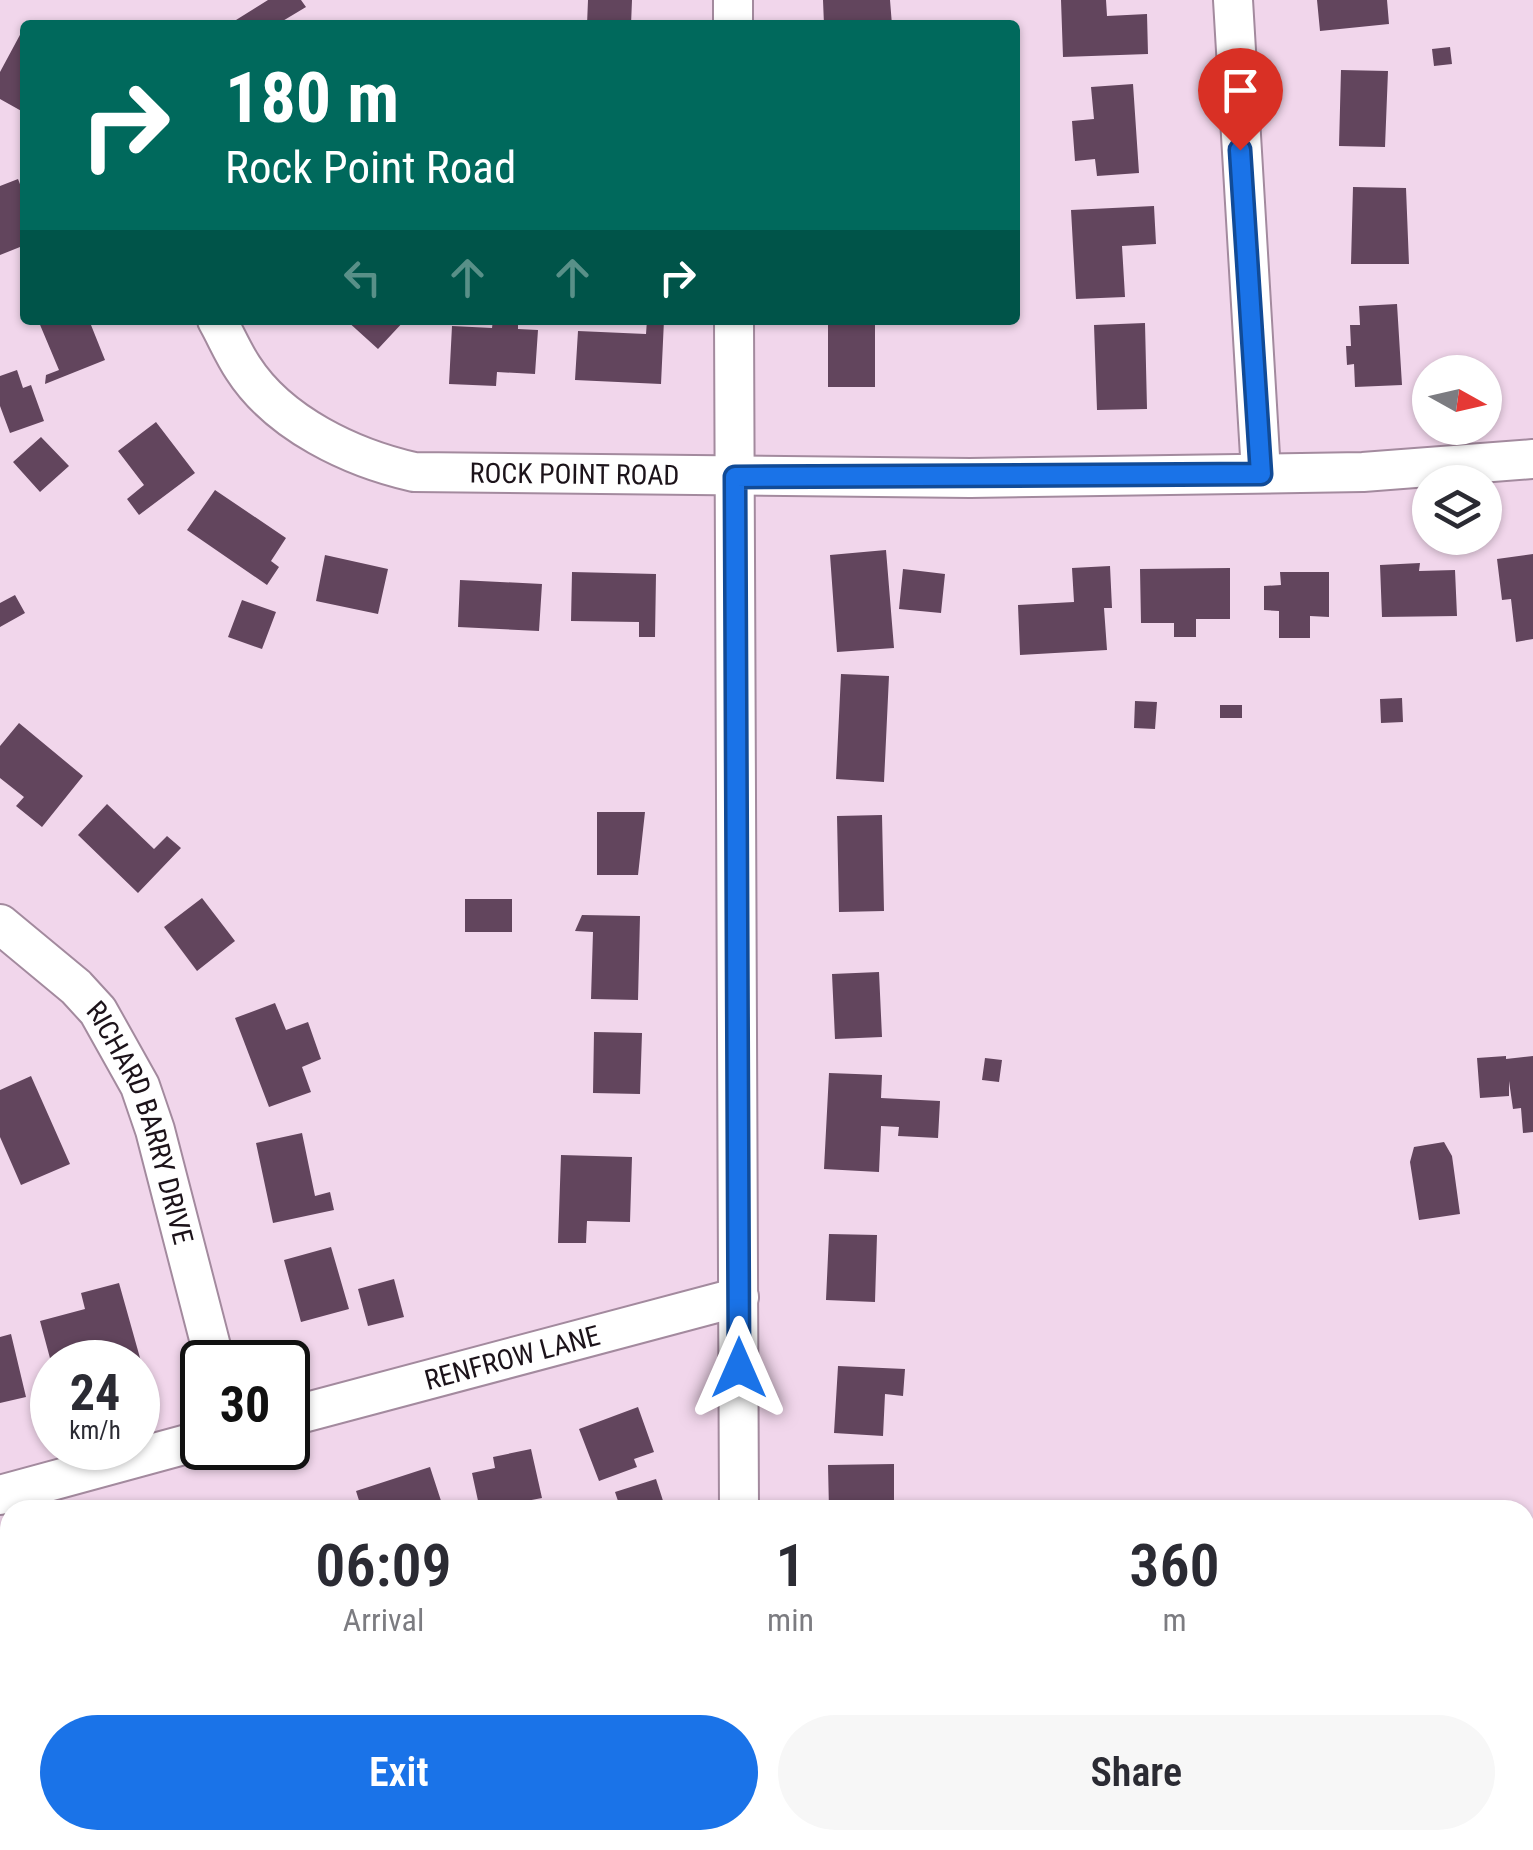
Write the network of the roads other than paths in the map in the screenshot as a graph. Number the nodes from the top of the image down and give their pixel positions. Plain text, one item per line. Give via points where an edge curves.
1 (1233, 0) edge
2 (220, 325) edge
3 (734, 325) edge
4 (1533, 458) edge
5 (1261, 474) junction
6 (735, 477) junction
7 (0, 924) edge
8 (738, 1297) junction
9 (210, 1340) edge
10 (310, 1411) edge
11 (180, 1446) edge
12 (0, 1495) edge
13 (739, 1500) edge

1 - 5 street
2 - 6 street, ROCK POINT ROAD via 264,394 348,452 384,465 443,475
3 - 6 street
4 - 5 street, ROCK POINT ROAD
5 - 6 street, ROCK POINT ROAD
6 - 8 street
7 - 9 street, RICHARD BARRY DRIVE via 98,1011 140,1086
8 - 10 street, RENFROW LANE
8 - 13 street
11 - 12 street

